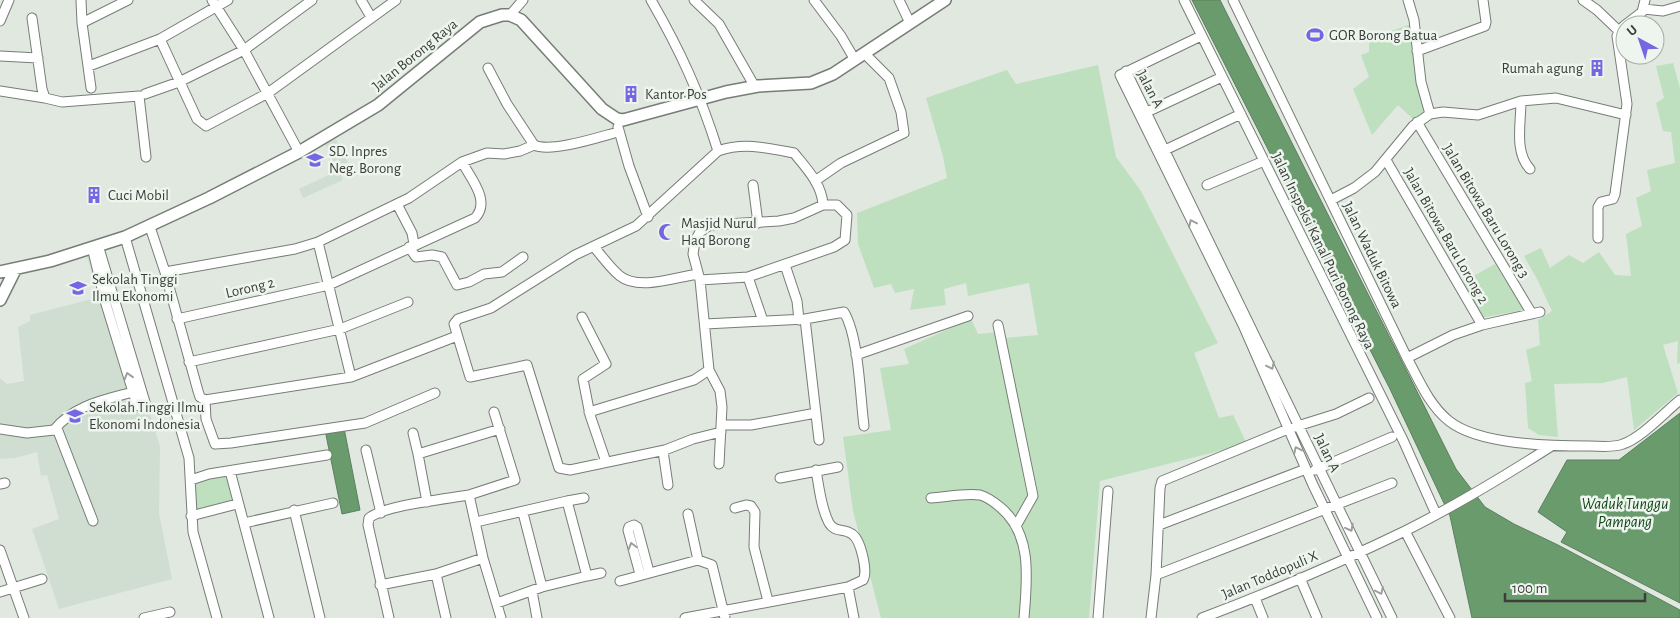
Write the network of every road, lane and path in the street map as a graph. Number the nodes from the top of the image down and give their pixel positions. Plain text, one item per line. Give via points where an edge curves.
1 (9, 0) edge
2 (81, 0) edge
3 (128, 0) edge
4 (228, 0) edge
5 (312, 0) edge
6 (361, 0) edge
7 (396, 0) edge
8 (523, 0) edge
9 (652, 0) edge
10 (694, 0) edge
11 (814, 0) edge
12 (899, 0) edge
13 (945, 0) edge
14 (1184, 0) edge
15 (1233, 0) edge
16 (1483, 0) edge
17 (1583, 0) edge
18 (1410, 1) edge
19 (214, 4) edge
20 (1645, 4) edge
21 (1680, 6) edge
22 (510, 14) junction
23 (371, 17) junction
24 (32, 18) dead end
25 (0, 21) edge
26 (1615, 22) edge
27 (82, 23) junction
28 (910, 23) junction
29 (1201, 36) junction
30 (160, 39) junction
31 (244, 50) junction
32 (1417, 51) junction
33 (0, 56) edge
34 (860, 57) junction
35 (38, 58) junction
36 (1622, 65) edge
37 (89, 66) junction
38 (488, 68) dead end
39 (1126, 71) junction
40 (1222, 77) junction
41 (179, 82) junction
42 (755, 87) junction
43 (91, 88) dead end
44 (0, 91) edge
45 (145, 94) dead end
46 (268, 94) junction
47 (45, 98) junction
48 (701, 98) junction
49 (1521, 101) junction
50 (1146, 112) junction
51 (1241, 114) junction
52 (1430, 114) junction
53 (1626, 115) junction
54 (617, 119) junction
55 (1417, 122) junction
56 (618, 132) junction
57 (534, 145) junction
58 (1165, 150) junction
59 (718, 151) junction
60 (299, 152) junction
61 (146, 157) dead end
62 (1386, 160) junction
63 (1264, 161) junction
64 (462, 162) junction
65 (1530, 168) dead end
66 (1172, 175) junction
67 (815, 180) junction
68 (753, 185) dead end
69 (1207, 186) dead end
70 (1331, 200) junction
71 (397, 204) junction
72 (823, 205) junction
73 (648, 217) junction
74 (758, 223) junction
75 (150, 226) junction
76 (125, 237) junction
77 (1598, 238) dead end
78 (318, 242) junction
79 (412, 245) junction
80 (95, 246) junction
81 (594, 247) junction
82 (523, 257) dead end
83 (784, 265) junction
84 (15, 270) junction
85 (0, 272) edge
86 (165, 272) junction
87 (699, 277) junction
88 (748, 277) junction
89 (329, 285) junction
90 (0, 300) edge
91 (408, 302) dead end
92 (968, 316) dead end
93 (582, 317) dead end
94 (177, 319) junction
95 (802, 319) junction
96 (763, 321) junction
97 (705, 324) junction
98 (1246, 324) junction
99 (998, 325) dead end
100 (1482, 325) junction
101 (340, 329) junction
102 (457, 336) junction
103 (856, 355) junction
104 (1407, 358) junction
105 (189, 362) junction
106 (709, 370) junction
107 (351, 377) junction
108 (133, 392) junction
109 (435, 393) dead end
110 (1369, 398) dead end
111 (205, 400) junction
112 (1680, 400) edge
113 (494, 412) dead end
114 (589, 412) junction
115 (816, 414) junction
116 (864, 426) dead end
117 (1299, 426) junction
118 (0, 429) edge
119 (500, 429) junction
120 (721, 429) junction
121 (1288, 429) junction
122 (54, 430) junction
123 (413, 433) dead end
124 (1392, 437) dead end
125 (819, 440) dead end
126 (1550, 447) junction
127 (366, 450) dead end
128 (663, 450) junction
129 (418, 454) junction
130 (327, 455) dead end
131 (606, 462) junction
132 (720, 464) dead end
133 (838, 467) dead end
134 (1318, 468) junction
135 (816, 470) junction
136 (230, 471) junction
137 (1307, 471) junction
138 (780, 478) dead end
139 (191, 480) junction
140 (1392, 484) dead end
141 (668, 485) dead end
142 (1108, 491) dead end
143 (468, 496) junction
144 (584, 498) dead end
145 (931, 498) dead end
146 (568, 501) junction
147 (427, 502) junction
148 (333, 503) dead end
149 (237, 504) junction
150 (1338, 505) junction
151 (736, 508) dead end
152 (1324, 508) junction
153 (294, 510) junction
154 (381, 513) junction
155 (523, 513) junction
156 (1438, 513) junction
157 (688, 514) dead end
158 (191, 516) junction
159 (94, 521) dead end
160 (244, 522) junction
161 (476, 522) junction
162 (1159, 525) junction
163 (1016, 526) junction
164 (1406, 531) junction
165 (0, 550) edge
166 (1361, 551) junction
167 (1349, 557) junction
168 (483, 558) junction
169 (698, 560) junction
170 (1367, 565) junction
171 (1355, 571) junction
172 (601, 573) dead end
173 (436, 574) junction
174 (1156, 574) junction
175 (587, 576) junction
176 (1300, 578) junction
177 (42, 579) dead end
178 (620, 581) dead end
179 (380, 585) junction
180 (542, 587) junction
181 (848, 587) junction
182 (14, 588) junction
183 (532, 591) junction
184 (0, 592) edge
185 (1254, 598) junction
186 (768, 601) junction
187 (497, 603) junction
188 (170, 612) dead end
189 (724, 614) edge
190 (24, 618) edge
191 (144, 618) edge
192 (217, 618) edge
193 (270, 618) edge
194 (320, 618) edge
195 (389, 618) edge
196 (446, 618) edge
197 (501, 618) edge
198 (537, 618) edge
199 (685, 618) edge
200 (854, 618) edge
201 (1024, 618) edge
202 (1098, 618) edge
203 (1151, 618) edge
204 (1204, 618) edge
205 (1263, 618) edge
206 (1317, 618) edge
207 (1377, 618) edge
208 (1392, 618) edge
209 (1450, 618) edge

1 - 25 street
2 - 27 street
3 - 27 street
4 - 19 street
5 - 31 street
6 - 23 street
7 - 23 street
8 - 22 street
9 - 48 street
10 - 42 street via 719,24
11 - 34 street
12 - 28 street
13 - 28 main road
14 - 29 street, Jalan Inspeksi Kanal Puri Borong Raya
15 - 70 street, Jalan Waduk Bitowa
16 - 32 street via 1485,26
17 - 26 street
18 - 32 street
19 - 30 street
19 - 31 street
20 - 21 street via 1662,11
22 - 54 main road via 525,24 602,109
22 - 60 main road, Jalan Borong Raya via 480,22 378,105
23 - 46 street
24 - 35 street
27 - 37 street
28 - 34 main road
29 - 39 street
29 - 40 street, Jalan Inspeksi Kanal Puri Borong Raya
30 - 37 street
30 - 41 street
31 - 41 street
31 - 46 street
32 - 52 street
33 - 35 street
34 - 42 main road via 811,83
34 - 67 street via 889,78 901,112 904,133
35 - 47 street
36 - 53 street
37 - 43 street
38 - 57 street
39 - 50 street, Jalan A
39 - 66 street, Jalan A via 1120,76
40 - 50 street
40 - 51 street, Jalan Inspeksi Kanal Puri Borong Raya
41 - 45 street
41 - 46 street via 198,119 206,126
42 - 48 main road
44 - 47 street
46 - 60 street
47 - 61 street via 62,102 139,96
48 - 54 main road via 637,117
48 - 59 street
49 - 52 street via 1478,115
49 - 53 street via 1556,98
49 - 65 street via 1521,151 1523,161
50 - 58 street, Jalan A
51 - 58 street
51 - 63 street, Jalan Inspeksi Kanal Puri Borong Raya
52 - 55 street
53 - 77 street via 1615,194 1613,199 1601,202 1598,207
54 - 56 street
55 - 62 street
55 - 100 street, Jalan Bitowa Baru Lorong 3 via 1536,313
56 - 57 street via 541,148
56 - 73 street
57 - 64 street via 504,154 487,153
58 - 66 street, Jalan A
59 - 67 street via 754,146 794,153
59 - 73 street
60 - 75 main road, Jalan Borong Raya
62 - 70 street via 1362,183
62 - 100 street, Jalan Bitowa Baru Lorong 2
63 - 69 street
63 - 156 street, Jalan Inspeksi Kanal Puri Borong Raya
64 - 71 street
64 - 79 street, Lorong 2 via 482,199 480,213 428,241
66 - 98 street, Jalan A
67 - 72 street
68 - 74 street
70 - 104 street, Jalan Waduk Bitowa
71 - 78 street
71 - 79 street via 412,233
72 - 74 street via 794,218
72 - 83 street via 838,206 847,215 845,240
73 - 81 street
74 - 87 street via 706,226 693,247
75 - 76 main road, Jalan Borong Raya
75 - 86 street
76 - 80 main road, Jalan Borong Raya
76 - 139 street via 189,458
78 - 86 street
78 - 89 street
79 - 82 street via 416,257 442,257 456,285 484,274 502,272
79 - 89 street, Lorong 2
80 - 84 main road, Jalan Borong Raya
108 -> 80 street via 105,301
80 - 108 street via 145,402 144,408 137,405
81 - 87 street via 615,272 630,281
81 - 102 street via 558,265 491,308 458,319 454,328
83 - 88 street
83 - 95 street
84 - 85 main road, Jalan Borong Raya
84 - 90 main road
86 - 94 street
87 - 88 street
87 - 97 street
88 - 96 street
89 - 94 street, Lorong 2
89 - 101 street
91 - 101 street
92 - 103 street
93 - 114 street via 606,364 583,379
94 - 105 street
95 - 96 street
95 - 103 street via 844,312
95 - 115 street
96 - 97 street
97 - 106 street
98 -> 117 street, Jalan A
98 - 121 street, Jalan A
99 - 163 street via 1033,496
100 - 104 street via 1453,335
101 - 105 street
101 - 107 street
102 - 107 street
102 - 131 street via 470,376 527,365 559,468 570,470
103 - 116 street
104 - 126 street, Jalan Waduk Bitowa via 1434,406 1456,426 1490,437
105 - 111 street via 200,397
106 - 114 street via 694,380
106 - 120 street via 720,391
107 - 111 street
108 - 122 street via 77,410 66,416
109 - 111 street via 365,423 216,444 206,419
110 - 117 street via 1336,414
112 - 126 street, Jalan Waduk Bitowa via 1625,444
113 - 119 street
114 - 131 street
115 - 120 street
115 - 125 street
117 - 121 street
117 - 134 street, Jalan A
118 - 122 street via 27,433
119 - 129 street
119 - 143 street via 515,480
120 - 128 street
120 - 132 street
137 -> 121 street, Jalan A
121 - 162 street via 1166,478 1160,488
122 - 159 street via 63,438
123 - 129 street
124 - 134 street
126 - 156 street, Jalan Toddopuli X
127 - 154 street
128 - 131 street
128 - 141 street
129 - 147 street
130 - 136 street
133 - 135 street
134 - 137 street
134 - 150 street, Jalan A
135 - 138 street
135 - 181 street via 828,522 834,529 854,535 862,555 865,576
136 - 139 street
136 - 149 street
137 - 152 street, Jalan A
137 - 162 street
139 - 158 street
140 - 150 street
142 - 202 street
143 - 147 street
143 - 161 street
144 - 146 street
145 - 163 street via 986,497 1005,511
146 - 155 street
146 - 175 street
147 - 154 street
148 - 153 street
149 - 158 street
149 - 160 street
150 - 152 street
150 -> 166 street, Jalan A
151 - 186 street via 751,506 755,512 754,547
152 - 167 street, Jalan A
152 - 174 street
153 - 160 street
153 - 194 street
154 - 179 street via 369,518 368,525
155 - 161 street
155 - 180 street
156 - 164 street, Jalan Toddopuli X
157 - 169 street
158 - 192 street via 194,539
160 - 193 street
161 - 168 street
162 - 174 street
163 - 201 street via 1026,564
164 - 166 street, Jalan Toddopuli X
164 - 209 street
165 - 182 street
166 - 167 street, Jalan Toddopuli X
166 - 170 street, Jalan A
167 - 171 street, Jalan A
167 - 176 street, Jalan Toddopuli X
168 - 173 street
168 - 187 street
169 - 178 street
169 - 189 street via 712,565
170 - 171 street
170 -> 208 street, Jalan A
171 - 207 street, Jalan A
172 - 175 street
173 - 179 street
173 - 196 street
174 - 203 street
175 - 180 street
176 - 185 street, Jalan Toddopuli X
176 - 206 street
177 - 182 street
179 - 195 street
180 - 183 street
181 - 186 street
181 - 200 street
182 - 184 street
182 - 190 street
183 - 187 street
183 - 198 street
185 - 204 street, Jalan Toddopuli X
185 - 205 street
186 - 189 street
187 - 197 street
188 - 191 street
189 - 199 street

